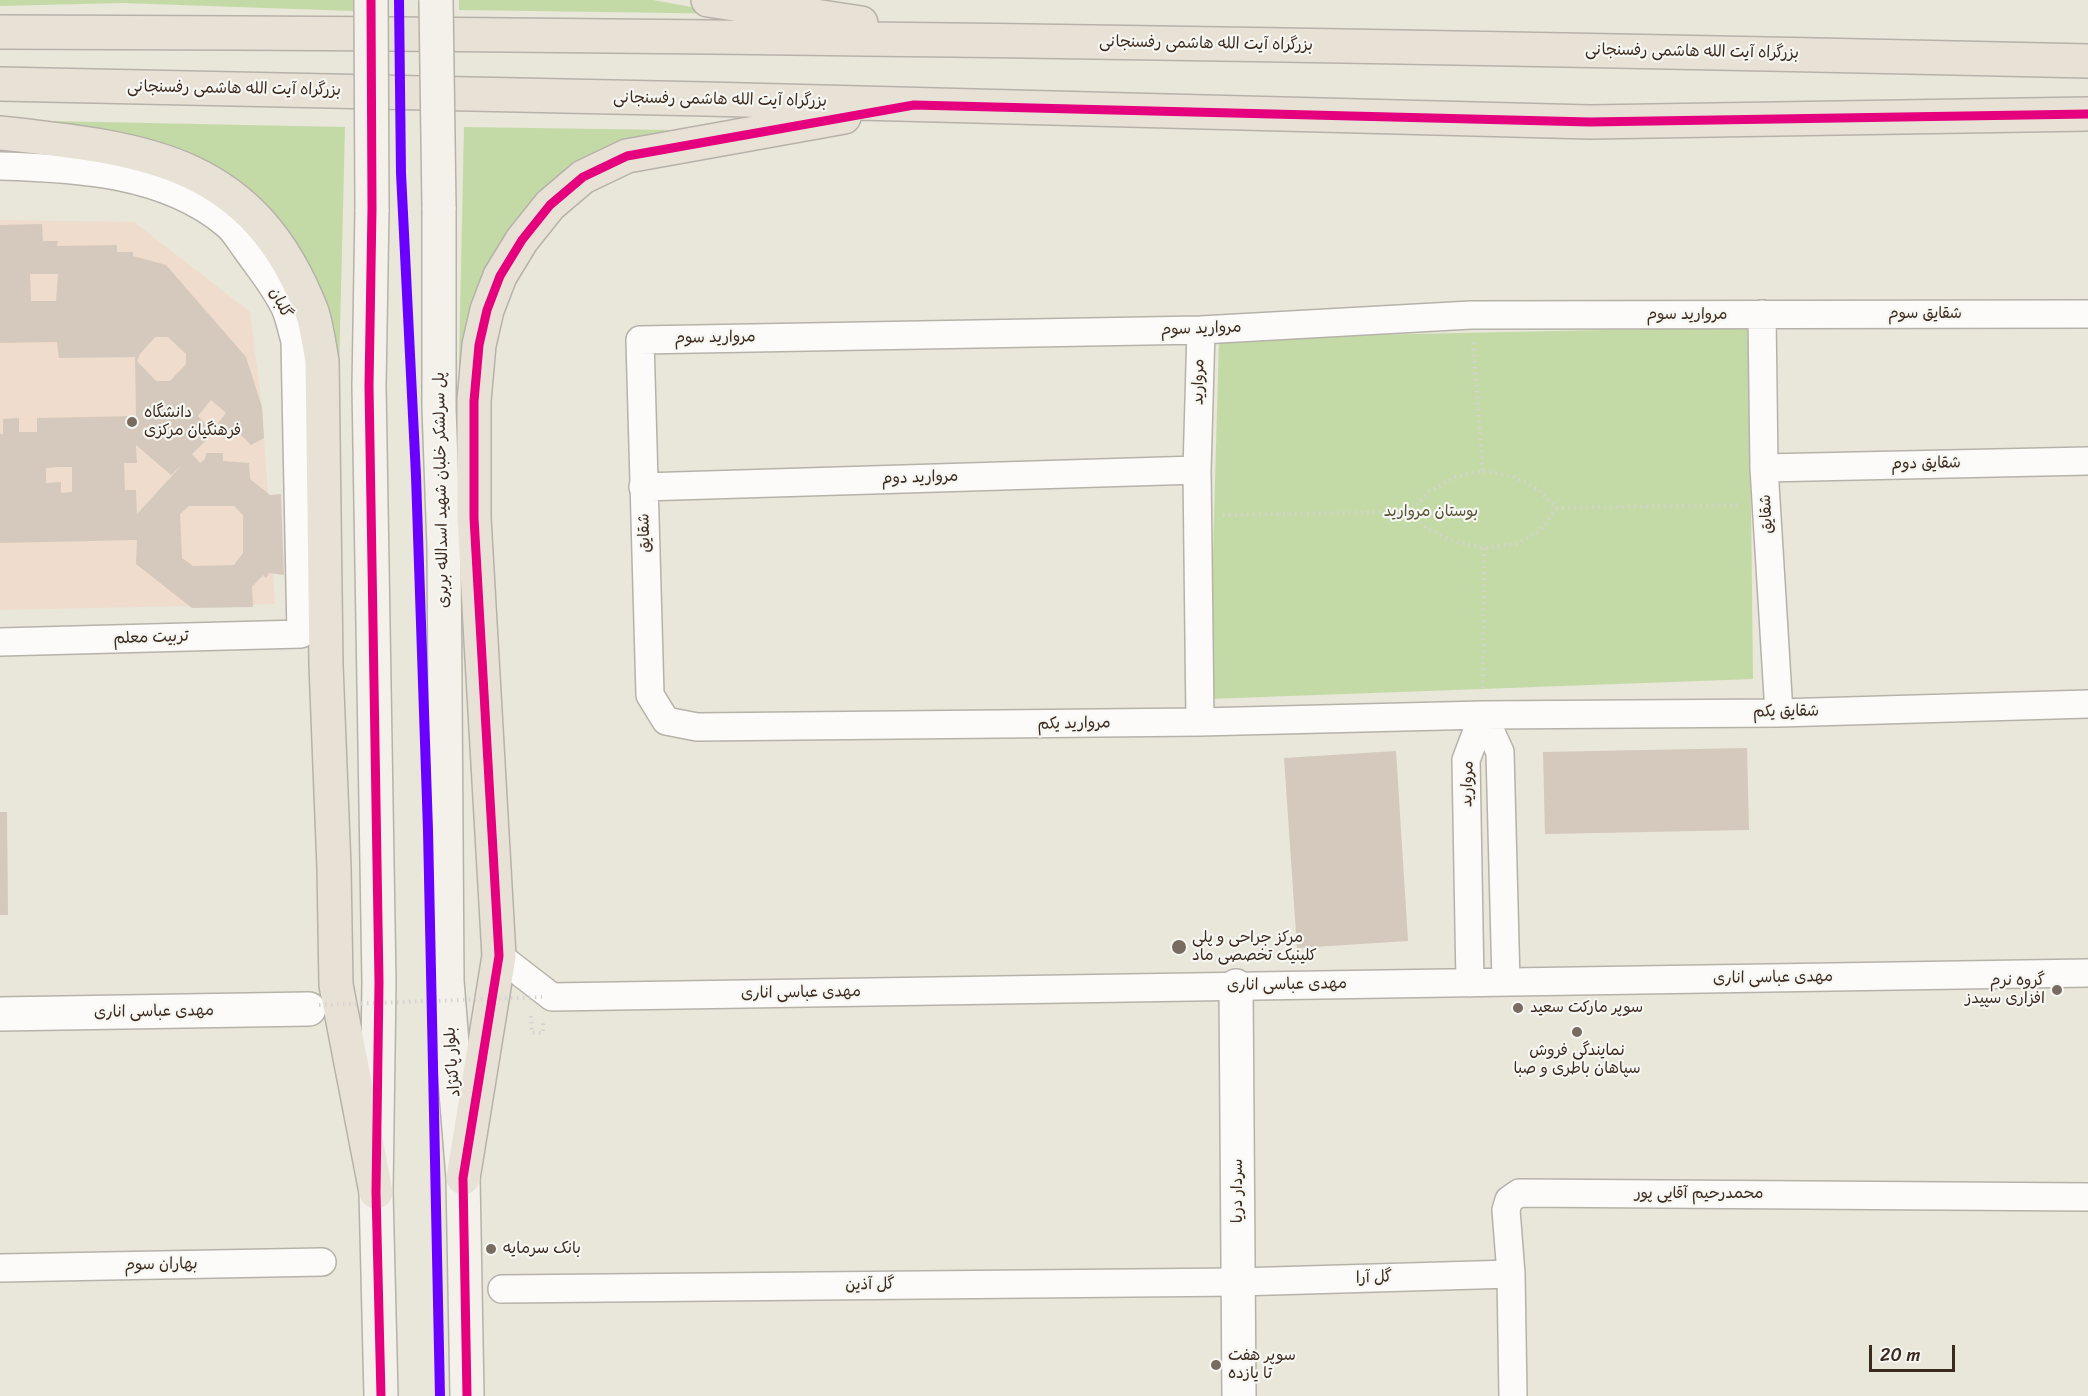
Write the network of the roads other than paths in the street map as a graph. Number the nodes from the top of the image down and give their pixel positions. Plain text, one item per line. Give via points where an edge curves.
1 (371, 0) edge
2 (436, 0) edge
3 (708, 0) edge
4 (0, 32) edge
5 (978, 41) junction
6 (2088, 61) edge
7 (0, 84) edge
8 (914, 105) junction
9 (2088, 114) edge
10 (0, 133) edge
11 (0, 166) edge
12 (1762, 314) junction
13 (2088, 314) edge
14 (1201, 330) junction
15 (640, 340) joint
16 (2088, 461) edge
17 (1764, 468) junction
18 (1197, 470) junction
19 (643, 487) junction
20 (301, 634) joint
21 (0, 642) edge
22 (2088, 704) edge
23 (1779, 713) junction
24 (1483, 715) junction
25 (666, 721) joint
26 (1200, 722) junction
27 (499, 956) junction
28 (2088, 973) edge
29 (447, 981) joint
30 (1506, 982) junction
31 (1470, 983) junction
32 (1236, 986) junction
33 (314, 1007) road end
34 (0, 1014) edge
35 (463, 1178) junction
36 (376, 1192) junction
37 (2088, 1197) edge
38 (322, 1262) dead end
39 (0, 1268) edge
40 (1510, 1274) junction
41 (1238, 1282) junction
42 (502, 1289) dead end
43 (381, 1396) edge
44 (467, 1396) edge
45 (1239, 1396) edge
46 (1513, 1396) edge

1 - 36 main road, bridge via 369,386 379,982
2 - 29 main road, پل سرلشکر خلبان شهید اسدالله بربری, bridge
3 - 5 highway
4 - 5 highway, بزرگراه آیت الله هاشمی رفسنجانی
5 - 6 highway, بزرگراه آیت الله هاشمی رفسنجانی via 1424,46
7 - 8 highway, بزرگراه آیت الله هاشمی رفسنجانی
8 - 9 highway, بزرگراه آیت الله هاشمی رفسنجانی via 1590,122
8 - 27 highway via 627,156 583,177 550,205 500,276 479,345 474,401 474,518
10 - 36 highway via 150,156 192,171 235,197 265,227 290,264 312,313 322,361 336,985
11 - 20 street, گلبان via 146,182 187,198 228,225 268,278 284,304 295,341
12 - 13 street, شقایق سوم
12 - 14 street, مروارید سوم via 1471,315
12 - 17 street, شقایق
14 - 15 street, مروارید سوم
14 - 18 street, مروارید
15 - 19 street, شقایق
16 - 17 street, شقایق دوم
17 - 23 street, شقایق
18 - 19 street, مروارید دوم
18 - 26 street, مروارید
19 - 25 street, شقایق via 650,694
20 - 21 street, تربیت معلم
22 - 23 street, شقایق یکم
23 - 24 street, شقایق یکم
24 - 26 street, مروارید یکم
24 - 30 street, مروارید via 1500,752
24 - 31 street, مروارید via 1466,760
25 - 26 street, مروارید یکم via 697,727
27 - 32 street, مهدی عباسی اناری via 547,997
27 - 35 highway
28 - 30 street, مهدی عباسی اناری
29 - 35 main road, بلوار پاکنژاد
30 - 31 street, مهدی عباسی اناری
31 - 32 street, مهدی عباسی اناری
32 - 41 street, سردار دریا
33 - 34 street, مهدی عباسی اناری
35 - 44 main road, بلوار پاکنژاد
36 - 43 main road
37 - 40 street, محمدرحیم آقایی پور via 1519,1193 1509,1200 1506,1209
38 - 39 street, بهاران سوم
40 - 41 street, گل آرا
40 - 46 street, محمدرحیم آقایی پور
41 - 42 street, گل آذین
41 - 45 street, سردار دریا

